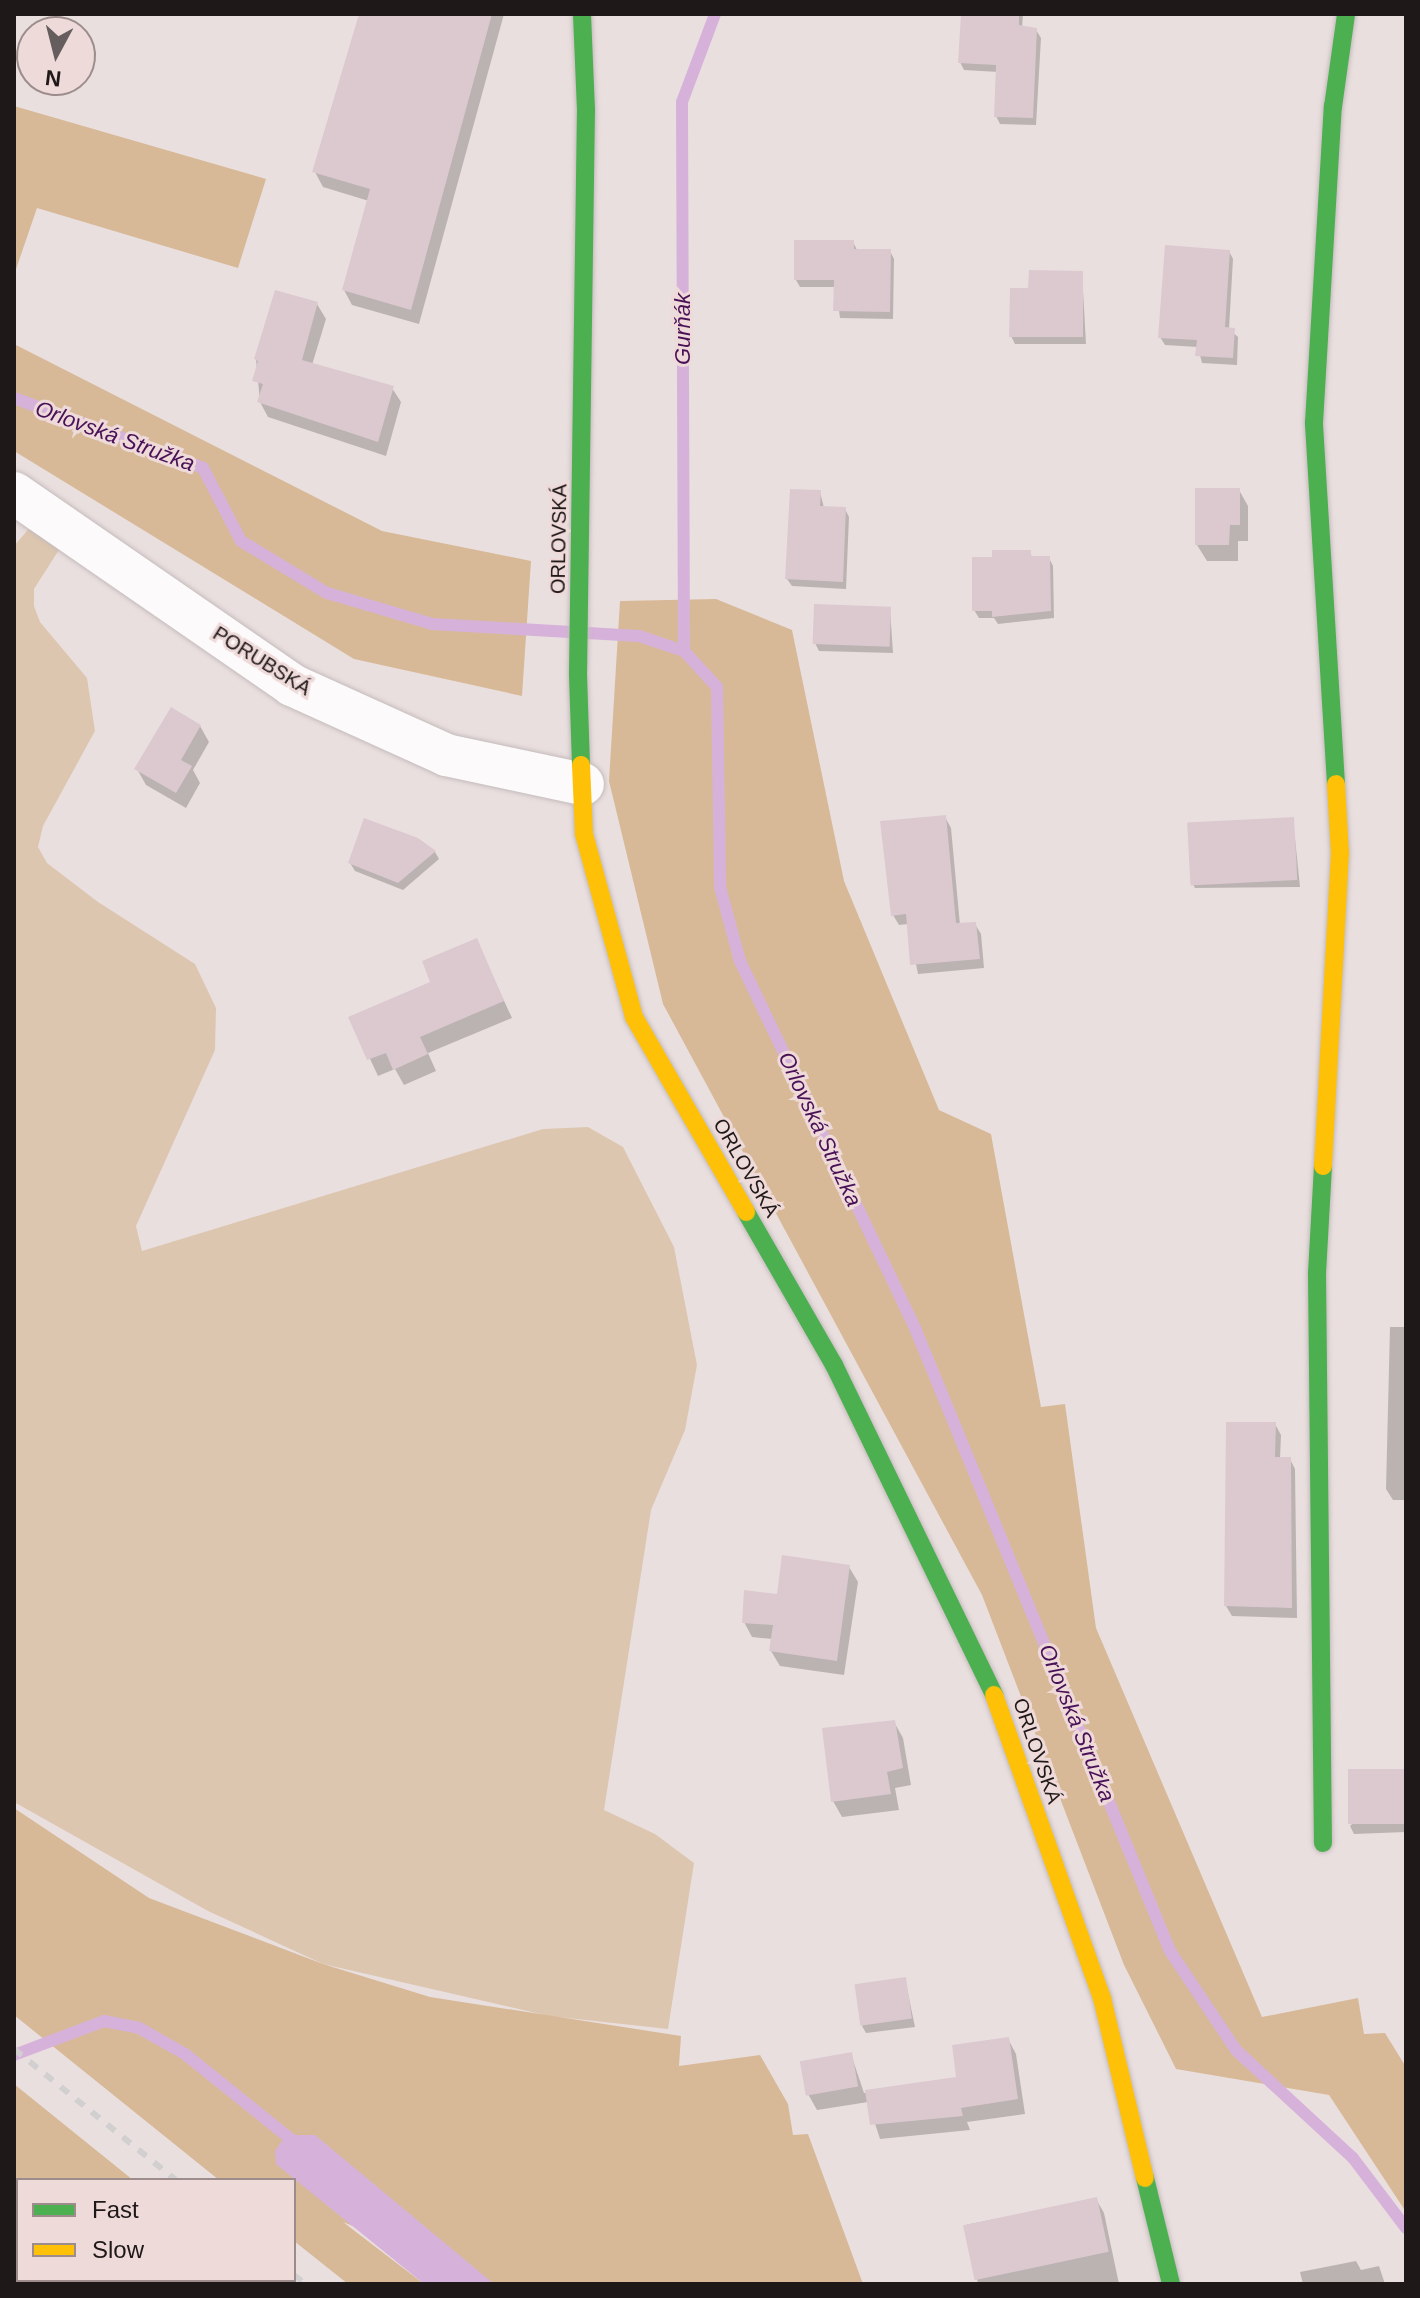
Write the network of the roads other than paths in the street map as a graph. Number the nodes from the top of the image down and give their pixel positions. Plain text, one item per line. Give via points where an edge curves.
1 (582, 14) edge
2 (1346, 14) edge
3 (14, 493) edge
4 (583, 784) junction
5 (1323, 1843) dead end
6 (1171, 2284) edge

1 - 4 main road, ORLOVSKÁ via 586,110 578,674
2 - 5 main road via 1333,107 1314,423 1340,854 1317,1274
3 - 4 street, PORUBSKÁ via 292,685 446,755
4 - 6 main road, ORLOVSKÁ via 584,834 634,1017 834,1365 985,1669 1102,1998

